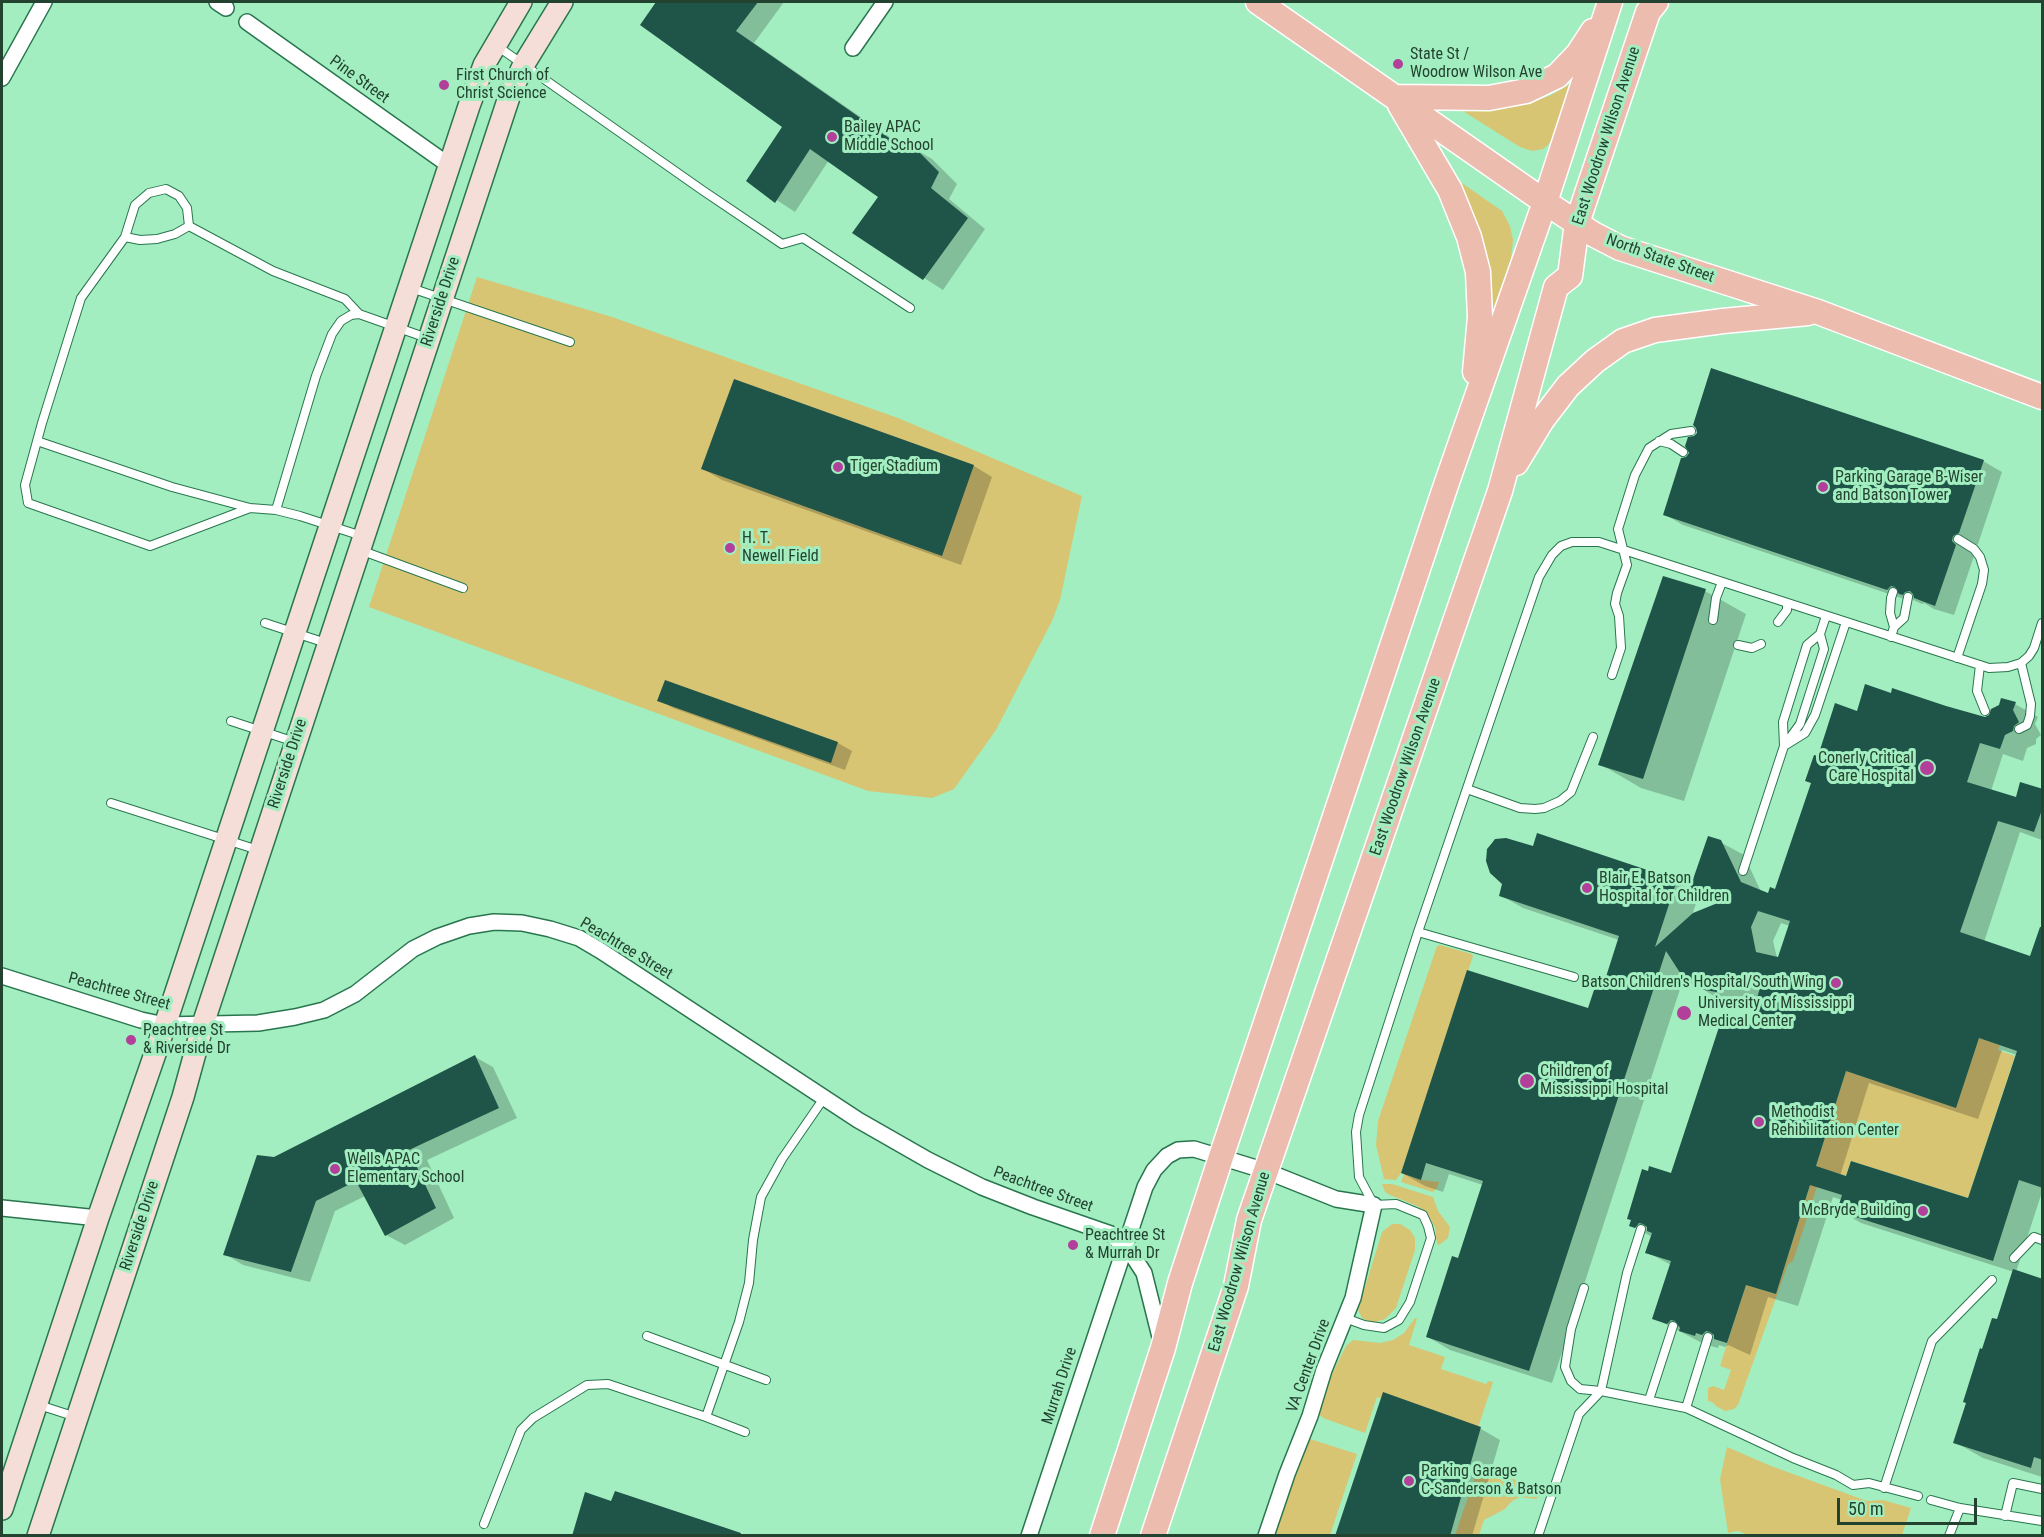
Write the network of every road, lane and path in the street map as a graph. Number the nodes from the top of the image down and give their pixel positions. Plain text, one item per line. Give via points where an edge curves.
1 (44, 2) edge
2 (521, 2) edge
3 (562, 2) edge
4 (885, 2) edge
5 (1258, 2) edge
6 (1610, 2) edge
7 (1656, 2) edge
8 (247, 22) dead end
9 (495, 44) junction
10 (853, 48) dead end
11 (524, 64) junction
12 (2, 78) edge
13 (1396, 98) junction
14 (450, 166) junction
15 (1545, 202) junction
16 (1577, 223) junction
17 (189, 226) junction
18 (125, 237) junction
19 (410, 288) junction
20 (442, 299) junction
21 (910, 308) dead end
22 (1818, 312) junction
23 (359, 315) junction
24 (396, 327) junction
25 (429, 339) junction
26 (570, 342) dead end
27 (2043, 397) edge
28 (1470, 414) junction
29 (1690, 431) dead end
30 (37, 441) junction
31 (1659, 441) junction
32 (1683, 452) dead end
33 (1500, 491) junction
34 (250, 508) junction
35 (276, 510) junction
36 (330, 525) junction
37 (1958, 539) dead end
38 (361, 543) junction
39 (1624, 551) junction
40 (1722, 582) junction
41 (463, 588) dead end
42 (1893, 592) dead end
43 (1908, 597) dead end
44 (1787, 603) junction
45 (1826, 616) junction
46 (1713, 620) dead end
47 (1778, 622) dead end
48 (1846, 622) junction
49 (265, 623) dead end
50 (2043, 623) edge
51 (1894, 627) junction
52 (295, 632) junction
53 (1820, 634) junction
54 (1891, 637) junction
55 (328, 643) junction
56 (1738, 645) dead end
57 (1761, 645) dead end
58 (1958, 658) junction
59 (2021, 663) junction
60 (1980, 665) junction
61 (1612, 675) dead end
62 (1985, 711) dead end
63 (231, 722) dead end
64 (2019, 729) dead end
65 (262, 731) junction
66 (1593, 737) dead end
67 (295, 742) junction
68 (1784, 746) junction
69 (1467, 789) junction
70 (111, 803) dead end
71 (227, 839) junction
72 (260, 850) junction
73 (1743, 871) dead end
74 (1418, 932) junction
75 (2, 976) edge
76 (1574, 977) dead end
77 (203, 1023) junction
78 (165, 1025) junction
79 (824, 1098) junction
80 (1221, 1157) junction
81 (1266, 1171) junction
82 (1374, 1205) junction
83 (2, 1208) edge
84 (98, 1218) junction
85 (1641, 1229) dead end
86 (2043, 1240) edge
87 (1125, 1248) junction
88 (2013, 1258) dead end
89 (1992, 1280) dead end
90 (1584, 1288) dead end
91 (1345, 1318) junction
92 (1673, 1326) dead end
93 (647, 1336) dead end
94 (1708, 1337) dead end
95 (1163, 1348) junction
96 (725, 1365) junction
97 (766, 1380) dead end
98 (1601, 1392) junction
99 (1649, 1400) junction
100 (36, 1404) junction
101 (1686, 1408) junction
102 (706, 1417) junction
103 (77, 1418) junction
104 (745, 1432) dead end
105 (1884, 1488) junction
106 (2043, 1489) edge
107 (1918, 1496) dead end
108 (1931, 1500) dead end
109 (1960, 1508) junction
110 (2, 1509) edge
111 (2005, 1516) junction
112 (2043, 1521) edge
113 (484, 1524) dead end
114 (38, 1536) edge
115 (1029, 1536) edge
116 (1102, 1536) edge
117 (1153, 1536) edge
118 (1266, 1536) edge
119 (1538, 1536) edge
120 (1949, 1536) edge

1 - 12 street
2 - 9 street, Riverside Drive
3 - 11 street, Riverside Drive
4 - 10 street
5 - 13 main road, North State Street
6 - 13 main road via 1578,54 1557,76 1526,91 1489,98
6 - 15 main road
7 - 16 main road, East Woodrow Wilson Avenue via 1648,12
8 - 14 street, Pine Street
9 - 11 lane
9 - 14 street, Riverside Drive via 484,65
11 - 20 street, Riverside Drive via 510,94
11 - 21 lane via 782,244 803,238
13 - 15 main road, North State Street
13 - 28 main road via 1450,190 1470,237 1478,272 1480,317
14 - 19 street, Riverside Drive
15 - 16 main road, North State Street
15 - 28 main road
16 - 22 main road, North State Street via 1620,248
16 - 33 main road, East Woodrow Wilson Avenue via 1570,276 1556,287
17 - 18 lane via 157,239
17 - 18 lane via 187,208 179,196 166,189 149,193 135,205
17 - 23 lane via 273,271 345,299
18 - 30 lane via 81,298
19 - 20 lane
19 - 24 street, Riverside Drive
20 - 25 street, Riverside Drive
20 - 26 lane
22 - 27 main road, North State Street
22 - 33 main road via 1655,330 1623,341 1568,386 1542,420
23 - 24 lane
23 - 35 lane via 341,321 332,333
24 - 25 lane
24 - 36 street, Riverside Drive
25 - 38 street, Riverside Drive
28 - 80 main road
29 - 31 lane
30 - 34 lane via 172,487
30 - 34 lane via 25,485 28,502 150,546
31 - 32 lane
31 - 39 lane via 1649,448 1635,475 1618,529
33 - 81 main road, East Woodrow Wilson Avenue
34 - 35 lane
35 - 36 lane
36 - 38 lane
36 - 52 street, Riverside Drive
37 - 58 lane via 1974,549 1984,570
38 - 41 lane
38 - 55 street, Riverside Drive
39 - 40 lane
39 - 61 lane via 1627,565 1615,604 1621,648
39 - 69 lane via 1599,542 1572,542 1561,546 1543,568
40 - 44 lane
40 - 46 lane
42 - 51 lane via 1890,613
43 - 51 lane via 1904,618
44 - 45 lane
44 - 47 lane
45 - 48 lane
45 - 53 lane
48 - 54 lane
48 - 68 lane via 1815,714 1805,733
49 - 52 lane
50 - 59 lane via 2034,648
51 - 54 lane
52 - 55 lane
52 - 65 street, Riverside Drive
53 - 68 lane via 1824,649 1800,724
53 - 68 lane via 1807,645 1783,722
54 - 58 lane
55 - 67 street, Riverside Drive
56 - 57 lane
58 - 60 lane
59 - 60 lane via 1989,668
59 - 64 lane via 2031,704 2027,725
60 - 62 lane via 1977,691
63 - 65 lane
65 - 67 lane
65 - 71 street, Riverside Drive
66 - 69 lane via 1571,792 1544,808 1520,808
67 - 72 street, Riverside Drive
68 - 73 lane
69 - 74 lane
70 - 71 lane
71 - 72 lane
71 - 78 street, Riverside Drive
72 - 77 street, Riverside Drive
74 - 76 lane
74 - 82 lane via 1356,1132 1359,1177
75 - 78 street, Peachtree Street
77 - 78 street, Peachtree Street
77 - 79 street, Peachtree Street via 258,1023 324,1010 355,994 412,949 436,937 469,926 522,923 579,938
77 - 103 street, Riverside Drive via 183,1097
78 - 84 street, Riverside Drive
79 - 87 street, Peachtree Street via 982,1187 1111,1234
79 - 96 lane via 761,1197 749,1283
80 - 81 street
80 - 87 street via 1194,1149 1178,1150 1167,1156 1145,1187
80 - 95 main road
81 - 82 street via 1336,1199
81 - 117 main road, East Woodrow Wilson Avenue via 1249,1220 1236,1286
82 - 91 street, VA Center Drive
82 - 91 lane via 1411,1208 1423,1215 1431,1238 1410,1302 1399,1320 1384,1328
83 - 84 street
84 - 100 street, Riverside Drive
85 - 98 lane via 1627,1273
86 - 88 lane via 2034,1237
87 - 95 street, Peachtree Street via 1144,1273
87 - 115 street, Murrah Drive
89 - 105 lane via 1932,1341
90 - 98 lane via 1571,1329 1565,1367 1580,1389
91 - 118 street, VA Center Drive
92 - 99 lane
93 - 96 lane
94 - 101 lane
95 - 116 main road
96 - 97 lane
96 - 102 lane
98 - 99 lane
98 - 119 lane via 1579,1414
99 - 101 lane
100 - 103 lane
100 - 110 street, Riverside Drive
101 - 105 lane via 1853,1485
102 - 104 lane
102 - 113 lane via 608,1384 587,1386 533,1418 521,1430
103 - 114 street, Riverside Drive
105 - 107 lane
106 - 111 lane via 2013,1483
108 - 109 lane
109 - 111 lane
109 - 120 lane
111 - 112 lane

